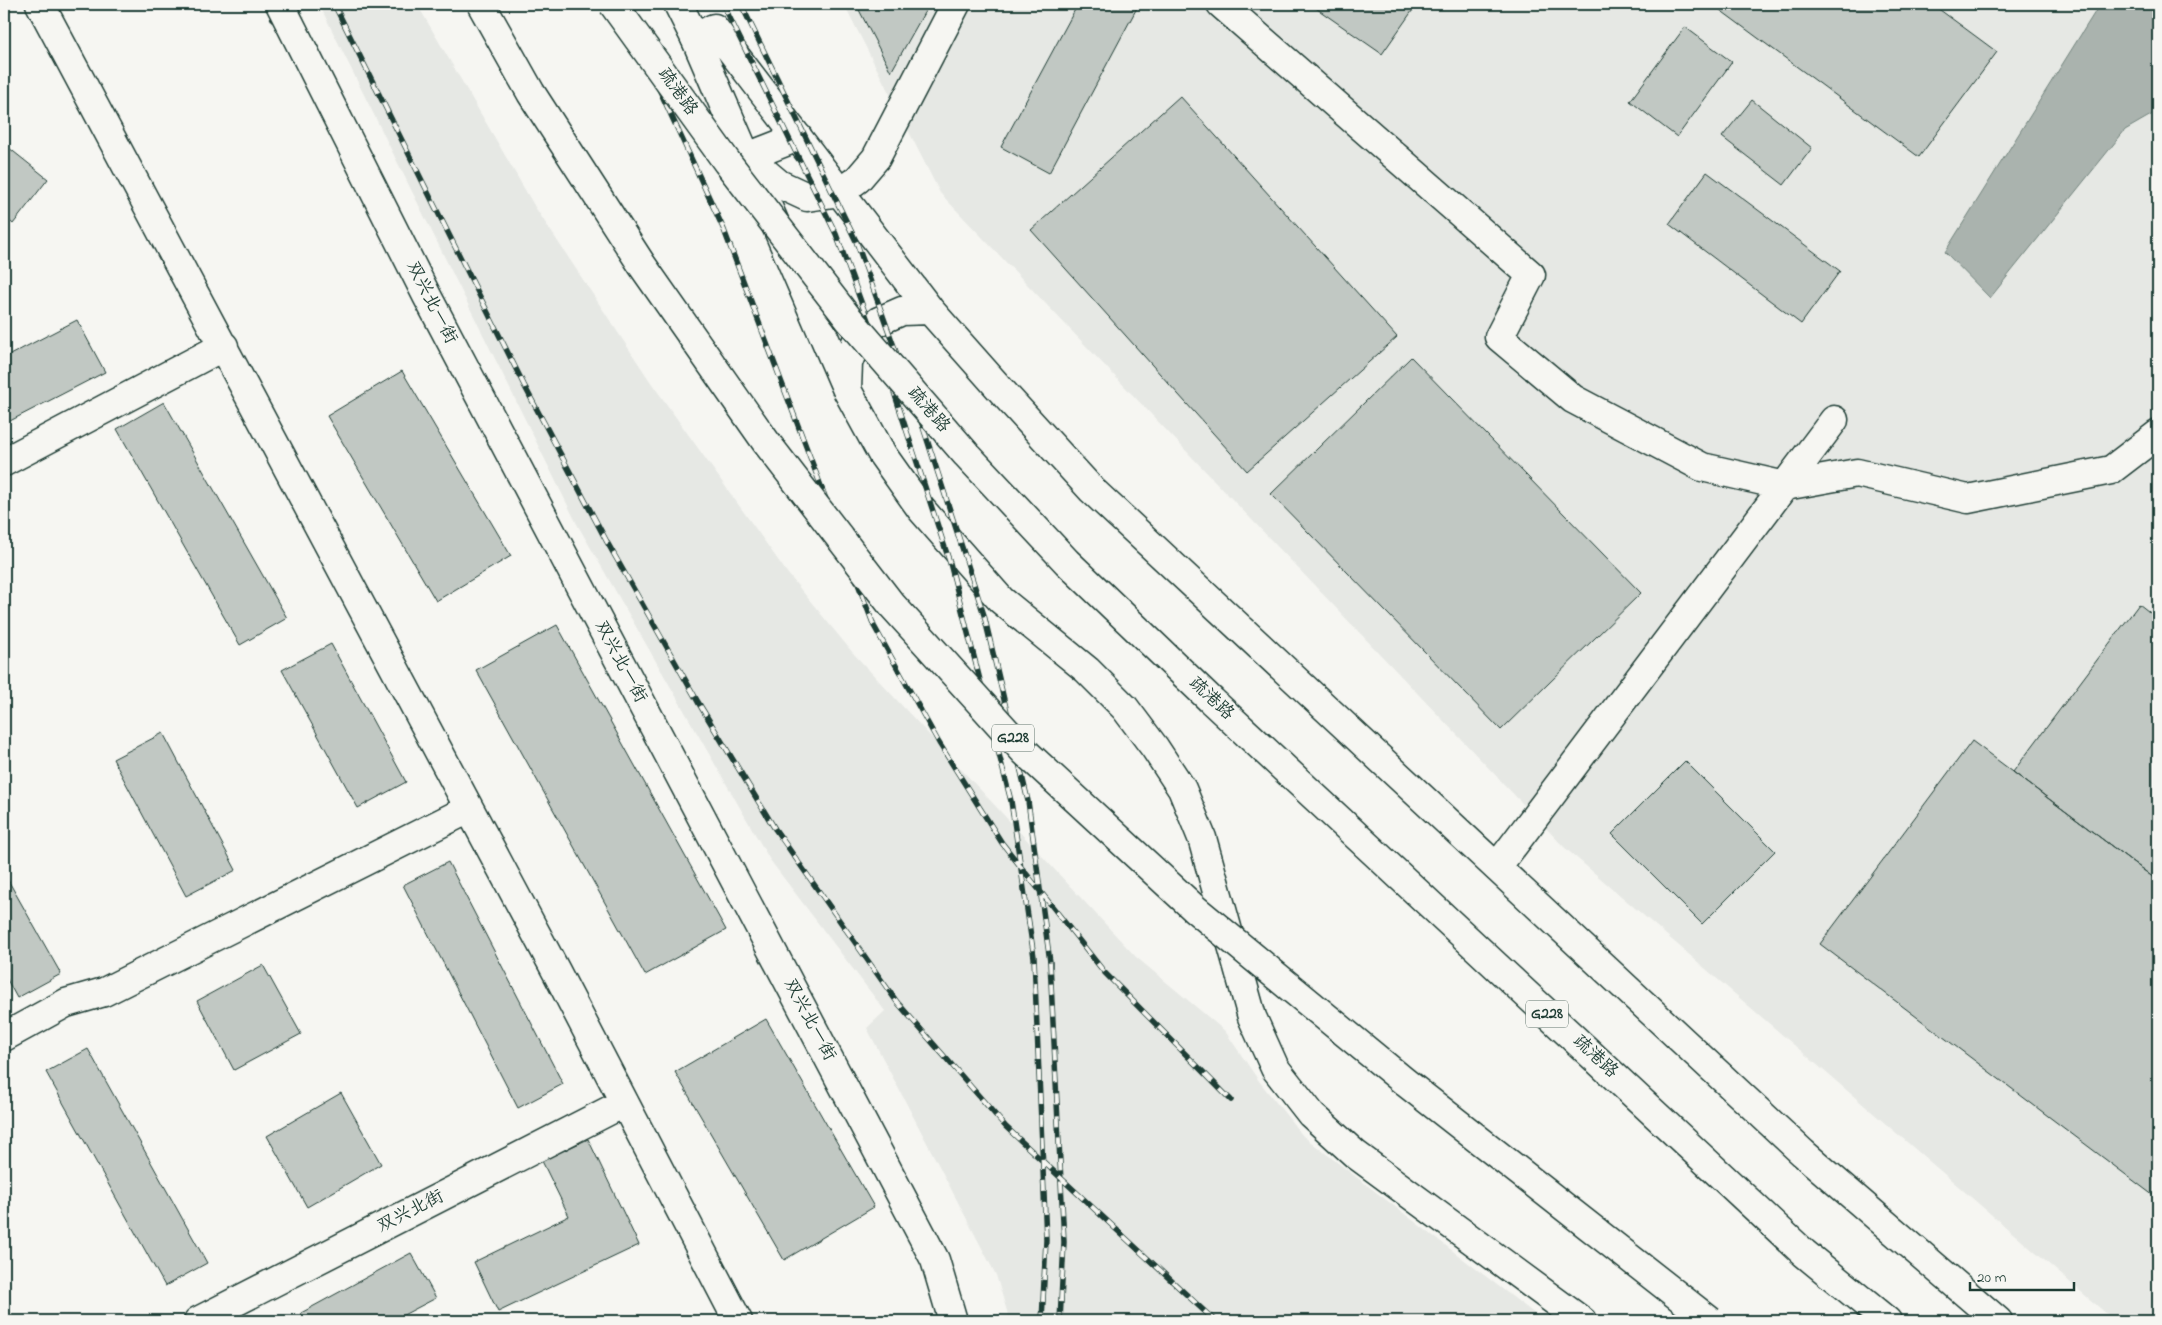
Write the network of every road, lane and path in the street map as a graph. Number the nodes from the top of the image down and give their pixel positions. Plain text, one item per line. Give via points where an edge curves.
1 (40, 4) edge
2 (280, 4) edge
3 (481, 4) edge
4 (613, 4) edge
5 (678, 4) edge
6 (696, 4) edge
7 (956, 4) edge
8 (1221, 4) edge
9 (705, 33) junction
10 (798, 137) junction
11 (747, 157) junction
12 (840, 192) junction
13 (930, 310) junction
14 (224, 346) junction
15 (847, 390) junction
16 (1834, 420) dead end
17 (2158, 434) edge
18 (4, 462) edge
19 (1785, 486) junction
20 (470, 809) junction
21 (1497, 867) junction
22 (4, 1037) edge
23 (624, 1103) junction
24 (198, 1321) edge
25 (738, 1321) edge
26 (953, 1321) edge
27 (1582, 1321) edge
28 (1710, 1321) edge
29 (1887, 1321) edge
30 (1998, 1321) edge

1 - 14 main road
2 - 26 main road, 双兴北一街 via 427,296 935,1260
3 - 28 main road, G228, bridge via 531,93 637,257 766,442 890,604 1025,752 1195,909 1405,1082
4 - 29 main road, 疏港路 / G228, bridge via 727,162 848,318 966,454 1067,562 1797,1246
5 - 9 main road
6 - 9 main road
7 - 12 main road via 876,158 858,179
8 - 19 main road via 1531,274 1500,337 1573,399 1702,467
9 - 10 main road
9 - 11 main road
10 - 11 main road
10 - 12 main road
11 - 12 main road via 779,184 807,197
11 - 15 main road
12 - 13 main road
13 - 15 main road via 902,311 879,321 857,340 848,363
13 - 21 main road via 1092,490
14 - 18 main road
14 - 20 main road
15 - 27 main road via 882,454 927,516 1001,600 1087,670 1125,708 1182,789 1202,838 1252,1017 1275,1068 1311,1114 1355,1154
16 - 19 main road
17 - 19 main road via 2111,470 1968,498 1857,473
19 - 21 main road
20 - 22 main road via 104,992 66,1004
20 - 23 main road
21 - 30 main road via 1803,1153
23 - 24 main road, 双兴北街
23 - 25 main road

